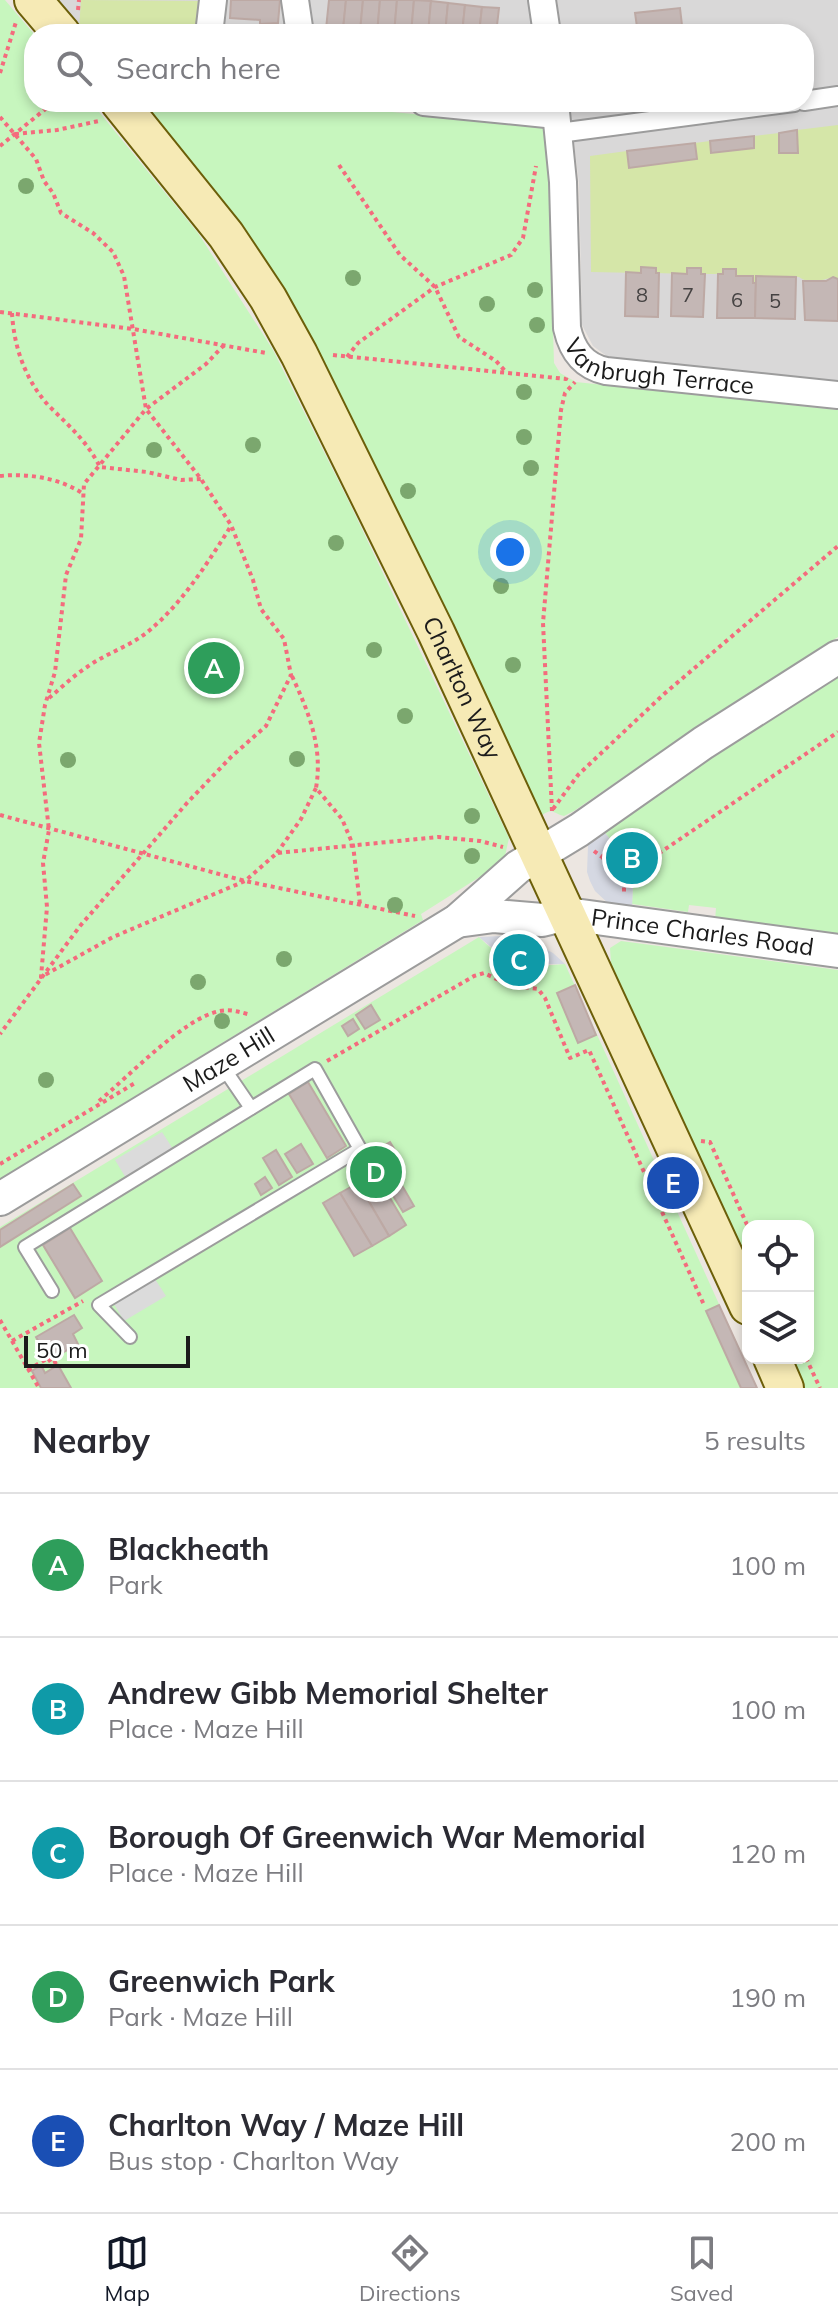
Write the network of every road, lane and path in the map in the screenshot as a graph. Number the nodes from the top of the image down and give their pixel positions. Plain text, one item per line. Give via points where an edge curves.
1 (213, 0) edge
2 (295, 0) edge
3 (538, 1) edge
4 (26, 5) edge
5 (50, 24) edge
6 (210, 24) edge
7 (299, 24) edge
8 (544, 24) edge
9 (0, 73) edge
10 (838, 96) edge
11 (814, 100) edge
12 (42, 112) edge
13 (108, 112) edge
14 (112, 112) edge
15 (515, 112) edge
16 (621, 112) edge
17 (552, 116) edge
18 (0, 117) edge
19 (14, 134) junction
20 (0, 146) edge
21 (339, 165) dead end
22 (435, 287) junction
23 (0, 312) edge
24 (12, 313) junction
25 (133, 329) junction
26 (224, 345) junction
27 (266, 353) dead end
28 (326, 355) dead end
29 (347, 357) junction
30 (506, 372) junction
31 (566, 379) dead end
32 (576, 380) dead end
33 (838, 395) edge
34 (146, 409) junction
35 (100, 467) junction
36 (0, 476) edge
37 (201, 479) junction
38 (82, 493) junction
39 (231, 525) junction
40 (838, 546) edge
41 (838, 657) edge
42 (291, 675) junction
43 (47, 700) junction
44 (838, 732) edge
45 (316, 788) junction
46 (552, 811) junction
47 (0, 815) edge
48 (552, 818) dead end
49 (49, 830) junction
50 (353, 845) junction
51 (524, 851) junction
52 (277, 853) junction
53 (141, 855) junction
54 (652, 858) junction
55 (245, 881) junction
56 (360, 904) junction
57 (468, 911) junction
58 (567, 914) junction
59 (422, 917) dead end
60 (838, 951) edge
61 (41, 977) junction
62 (253, 1016) dead end
63 (0, 1034) edge
64 (221, 1065) junction
65 (315, 1069) junction
66 (91, 1108) dead end
67 (251, 1108) junction
68 (699, 1140) dead end
69 (0, 1199) edge
70 (745, 1220) edge
71 (42, 1274) junction
72 (28, 1282) dead end
73 (52, 1291) dead end
74 (742, 1293) edge
75 (704, 1305) dead end
76 (70, 1308) dead end
77 (0, 1320) edge
78 (2, 1326) edge
79 (130, 1337) dead end
80 (12, 1341) junction
81 (60, 1360) dead end
82 (775, 1364) edge
83 (809, 1364) edge
84 (28, 1370) junction
85 (39, 1388) edge
86 (785, 1388) edge
87 (820, 1388) edge

1 - 6 street
2 - 7 street
3 - 8 street
4 - 5 main road
4 - 9 path
10 - 11 street
12 - 19 path
13 - 19 path via 57,130
14 - 51 main road, Charlton Way via 226,235 268,298 436,632
15 - 17 street
16 - 17 street
17 - 22 path via 539,153 523,238 511,255
17 - 33 street, Vanbrugh Terrace via 563,182 567,328 583,361 606,371
18 - 19 path
19 - 20 path
19 - 25 path via 36,159 61,213 113,252 124,276
21 - 22 path via 400,255
22 - 29 path via 358,343
22 - 30 path via 459,337
23 - 24 path
24 - 25 path
24 - 35 path via 22,363
25 - 26 path
25 - 34 path
26 - 27 path
26 - 34 path
28 - 29 path
29 - 30 path
30 - 31 path
32 - 46 path via 562,398 544,608
34 - 35 path
34 - 37 path
35 - 37 path
35 - 38 path
36 - 38 path via 49,479
37 - 39 path
38 - 43 path via 81,539 66,575
39 - 42 path via 261,609 284,639
39 - 43 path via 171,611
40 - 46 path via 664,694 578,775
41 - 51 street, Maze Hill via 579,830
42 - 45 path via 316,737
42 - 53 path via 266,726
43 - 49 path via 39,743
44 - 54 path
45 - 50 path via 342,819
45 - 52 path
46 - 48 path
47 - 49 path
49 - 53 path
49 - 61 path via 43,863 47,907
50 - 51 path via 438,837
50 - 52 path
50 - 56 path
51 - 57 street, Maze Hill via 518,867
51 - 58 main road, Charlton Way
52 - 55 path
53 - 55 path
53 - 61 path
54 - 54 path via 646,844 632,837 602,857 624,885 646,872
55 - 56 path
55 - 61 path via 113,937
56 - 59 path
57 - 58 street, Maze Hill via 499,897 542,900
57 - 64 street, Maze Hill
58 - 60 street, Prince Charles Road
58 - 74 main road, Charlton Way
61 - 63 path
62 - 66 path via 218,1011 191,1022
64 - 67 lane
64 - 69 street, Maze Hill
65 - 67 lane
65 - 75 path via 474,976 484,973 509,985 538,989 570,1058 589,1050
65 - 79 lane via 360,1149 99,1305
67 - 71 lane via 25,1247
68 - 70 path via 710,1142
71 - 72 lane
71 - 73 lane
76 - 80 path
77 - 78 path
78 - 80 path
80 - 84 path
81 - 84 path via 52,1364 48,1358
82 - 86 main road
83 - 87 path
84 - 85 path

